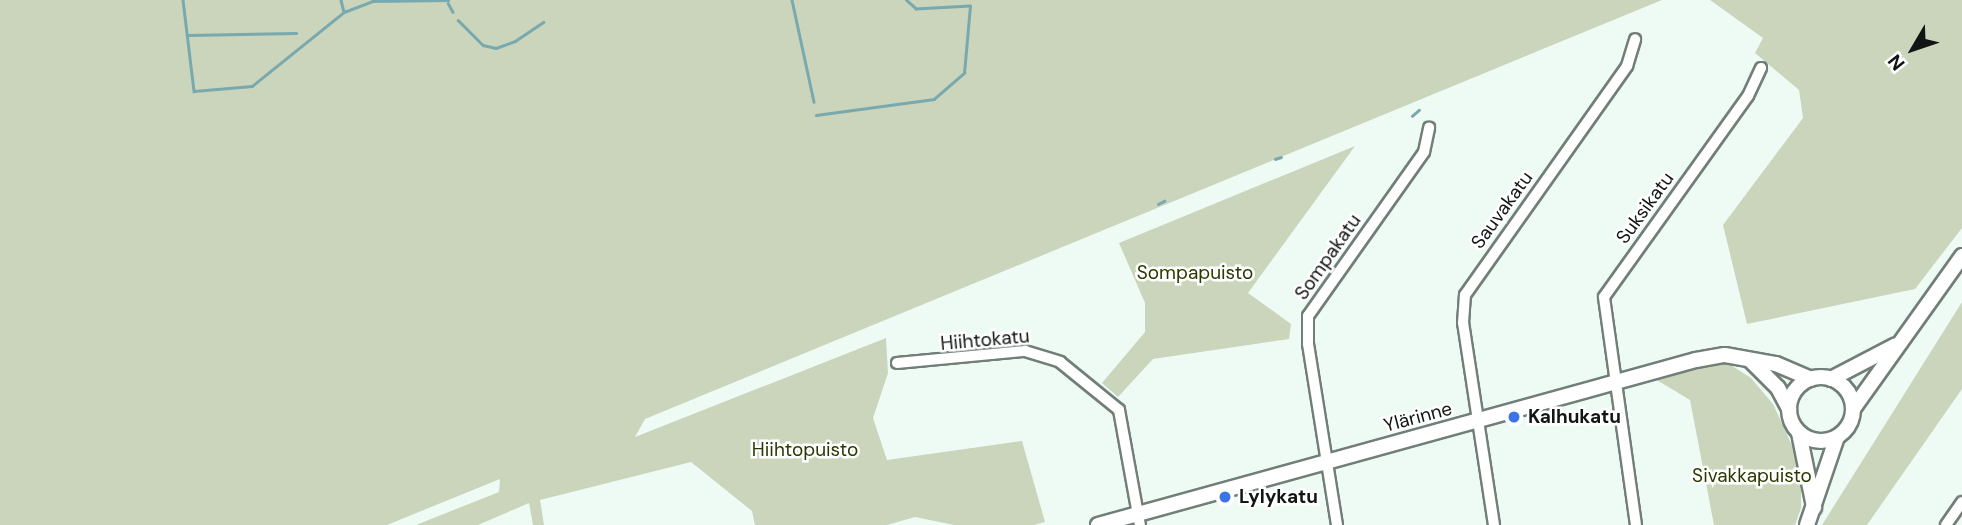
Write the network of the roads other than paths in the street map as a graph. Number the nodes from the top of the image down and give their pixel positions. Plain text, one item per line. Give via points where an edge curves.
1 (1635, 39) dead end
2 (1761, 68) dead end
3 (1429, 128) dead end
4 (1962, 256) edge
5 (1897, 344) junction
6 (1750, 360) junction
7 (897, 363) dead end
8 (1811, 379) junction
9 (1831, 379) junction
10 (1614, 383) junction
11 (1789, 409) junction
12 (1853, 410) junction
13 (1479, 421) junction
14 (1800, 433) junction
15 (1837, 437) junction
16 (1327, 462) junction
17 (1962, 502) edge
18 (1815, 509) junction
19 (1139, 519) edge
20 (1098, 525) edge
21 (1336, 525) edge
22 (1494, 525) edge
23 (1636, 525) edge
24 (1807, 525) edge
25 (1946, 525) edge

1 - 13 street, Sauvakatu via 1627,66 1465,295 1463,323
2 - 10 street, Suksikatu via 1748,96 1607,291 1602,309
3 - 16 street, Sompakatu via 1424,152 1308,316 1308,344
4 - 5 street
5 - 9 street
5 - 12 street
6 - 8 street, Ylärinne
6 - 10 street, Ylärinne via 1708,358
6 - 11 street via 1778,388
7 - 19 street, Hiihtokatu via 1025,351 1060,362 1119,410
8 - 9 street
8 - 11 street via 1795,390
9 - 12 street via 1847,391
10 - 13 street, Ylärinne
10 - 23 street, Suksikatu
11 - 14 street
12 - 15 street via 1847,428
13 - 16 street, Ylärinne
13 - 22 street
14 - 15 street via 1818,441
14 - 18 street
15 - 18 street
16 - 19 street, Ylärinne
16 - 21 street, Sompakatu
17 - 25 street
18 - 24 street
19 - 20 street, Ylärinne

